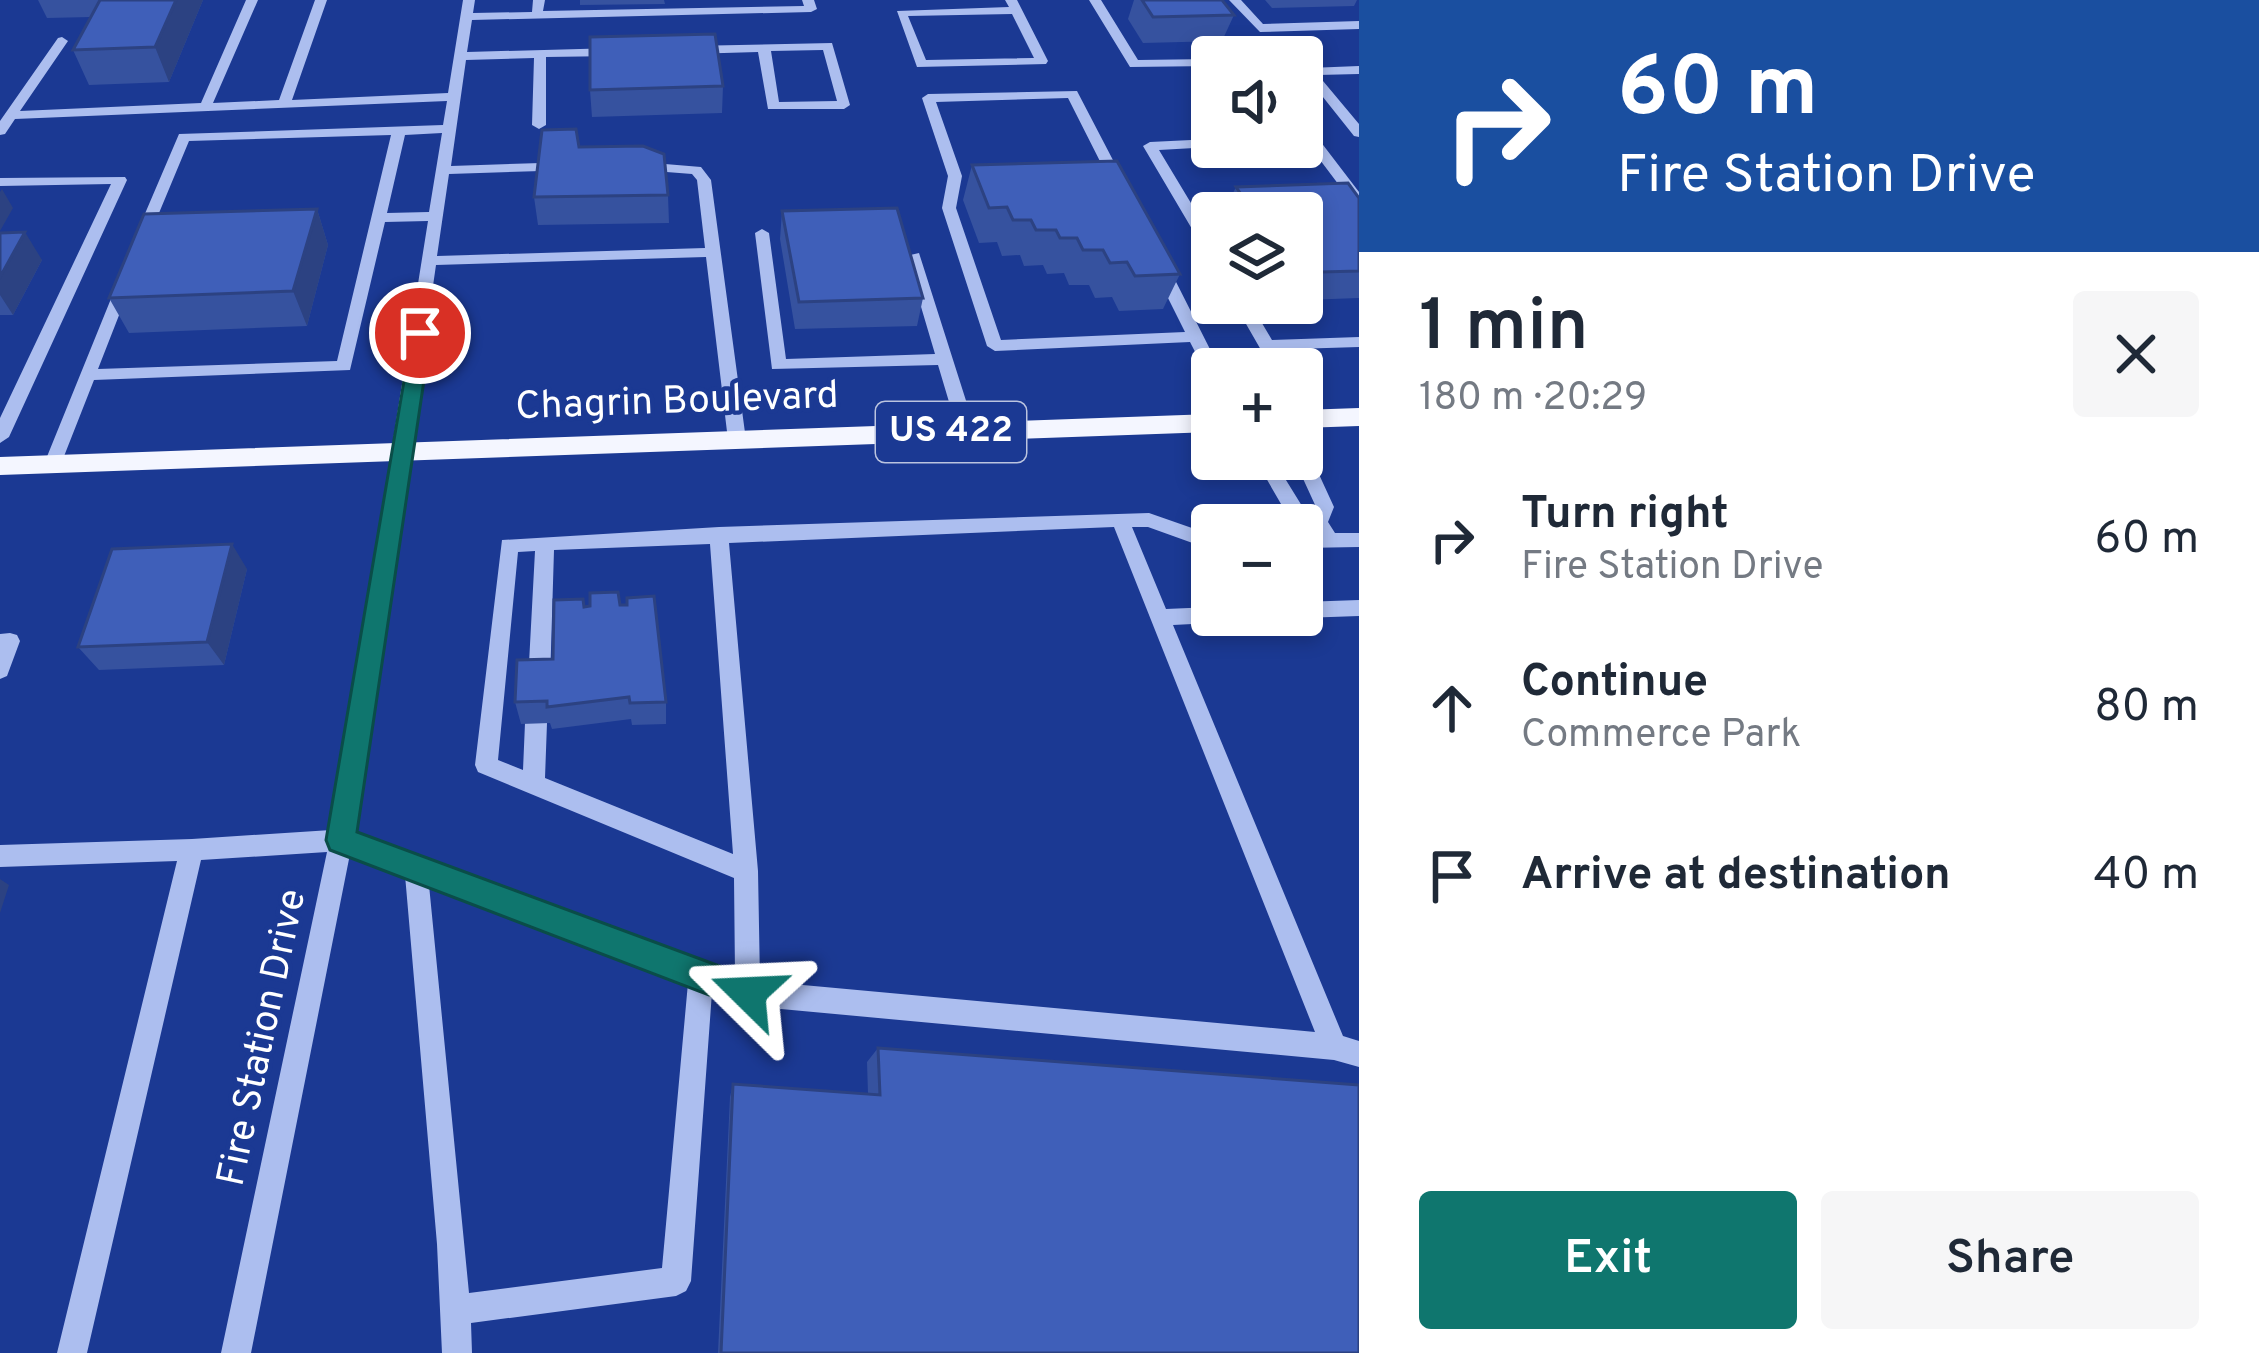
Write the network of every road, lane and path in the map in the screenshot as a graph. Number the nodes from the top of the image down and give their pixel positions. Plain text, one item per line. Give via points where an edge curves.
1 (251, 0) edge
2 (321, 0) edge
3 (539, 0) edge
4 (808, 0) edge
5 (1096, 0) edge
6 (1235, 0) edge
7 (1014, 5) edge
8 (467, 9) edge
9 (538, 15) junction
10 (1359, 25) edge
11 (62, 41) dead end
12 (764, 48) junction
13 (674, 50) edge
14 (629, 51) edge
15 (540, 53) junction
16 (460, 56) junction
17 (1191, 63) edge
18 (1359, 70) edge
19 (454, 97) junction
20 (285, 101) junction
21 (207, 104) junction
22 (15, 115) junction
23 (539, 124) dead end
24 (450, 129) junction
25 (0, 131) edge
26 (399, 131) junction
27 (1359, 133) edge
28 (1191, 144) edge
29 (1323, 155) edge
30 (628, 166) edge
31 (541, 167) edge
32 (444, 170) junction
33 (1091, 172) edge
34 (1112, 172) junction
35 (974, 175) edge
36 (955, 176) junction
37 (0, 182) edge
38 (1359, 202) edge
39 (1133, 213) edge
40 (1191, 215) edge
41 (437, 216) junction
42 (382, 218) junction
43 (762, 232) dead end
44 (138, 248) edge
45 (713, 252) junction
46 (1154, 254) edge
47 (914, 256) edge
48 (431, 260) junction
49 (129, 269) edge
50 (1255, 324) edge
51 (1196, 338) junction
52 (1359, 342) edge
53 (1201, 348) edge
54 (945, 359) junction
55 (86, 375) junction
56 (1359, 417) edge
57 (1323, 418) edge
58 (1191, 424) edge
59 (967, 432) junction
60 (0, 437) edge
61 (737, 440) junction
62 (403, 452) junction
63 (53, 464) junction
64 (0, 466) edge
65 (1313, 480) edge
66 (1120, 520) junction
67 (1323, 531) joint
68 (719, 534) junction
69 (1191, 535) edge
70 (1359, 540) edge
71 (545, 543) junction
72 (1359, 608) edge
73 (1323, 609) edge
74 (1191, 616) edge
75 (1159, 617) junction
76 (0, 641) edge
77 (0, 670) edge
78 (539, 682) edge
79 (536, 723) edge
80 (533, 785) junction
81 (341, 840) junction
82 (192, 850) junction
83 (0, 856) edge
84 (416, 869) junction
85 (746, 872) junction
86 (700, 974) junction
87 (748, 993) junction
88 (1346, 1051) edge
89 (458, 1310) junction
90 (72, 1353) edge
91 (236, 1353) edge
92 (457, 1353) edge

1 - 21 street
2 - 20 street
3 - 9 street
4 - 9 street via 811,9
5 - 17 street via 1134,64
6 - 10 street via 1259,28
7 - 7 street via 1042,61 921,64 901,13
8 - 9 street
8 - 16 street, Fire Station Drive
11 - 22 street
12 - 12 street via 828,46 844,105 772,106
12 - 13 street
14 - 15 street
15 - 16 street
15 - 23 street
16 - 19 street, Fire Station Drive
18 - 27 street via 1309,72
19 - 20 street
19 - 24 street, Fire Station Drive
20 - 21 street
21 - 22 street
22 - 25 street
24 - 26 street
24 - 32 street, Fire Station Drive
26 - 42 street
26 - 44 street via 184,136
28 - 40 street via 1150,146
29 - 38 street
30 - 45 street via 696,170
31 - 32 street
32 - 41 street, Fire Station Drive
33 - 34 street
34 - 36 street via 1072,94 928,98
34 - 39 street
35 - 36 street
36 - 51 street via 949,208 995,346
37 - 60 street via 120,180
41 - 42 street
41 - 48 street, Fire Station Drive
42 - 55 street via 344,366
43 - 54 street via 778,365
45 - 48 street
45 - 61 street
46 - 51 street
47 - 54 street
48 - 62 street, Fire Station Drive
49 - 55 street
50 - 52 street via 1268,346
51 - 53 street
54 - 59 street
55 - 63 street
56 - 57 main road
58 - 59 main road, Chagrin Boulevard / US 422
59 - 61 main road, Chagrin Boulevard / US 422
61 - 62 main road, Chagrin Boulevard / US 422
62 - 63 main road, Chagrin Boulevard / US 422
62 - 81 street, Fire Station Drive
63 - 64 main road, Chagrin Boulevard / US 422
65 - 67 street via 1325,507
66 - 68 street
66 - 69 street via 1150,520
66 - 75 street
67 - 70 street
68 - 71 street
68 - 85 street
71 - 78 street
71 - 80 street via 509,544 486,765
72 - 73 street
74 - 75 street
75 - 88 street
76 - 77 street via 10,641
79 - 80 street
80 - 85 street
81 - 82 street
81 - 84 street
81 - 91 street, Fire Station Drive
82 - 83 street
82 - 90 street
84 - 86 street
84 - 89 street
85 - 87 street
86 - 87 street
86 - 89 street via 676,1281
87 - 88 street
89 - 92 street

